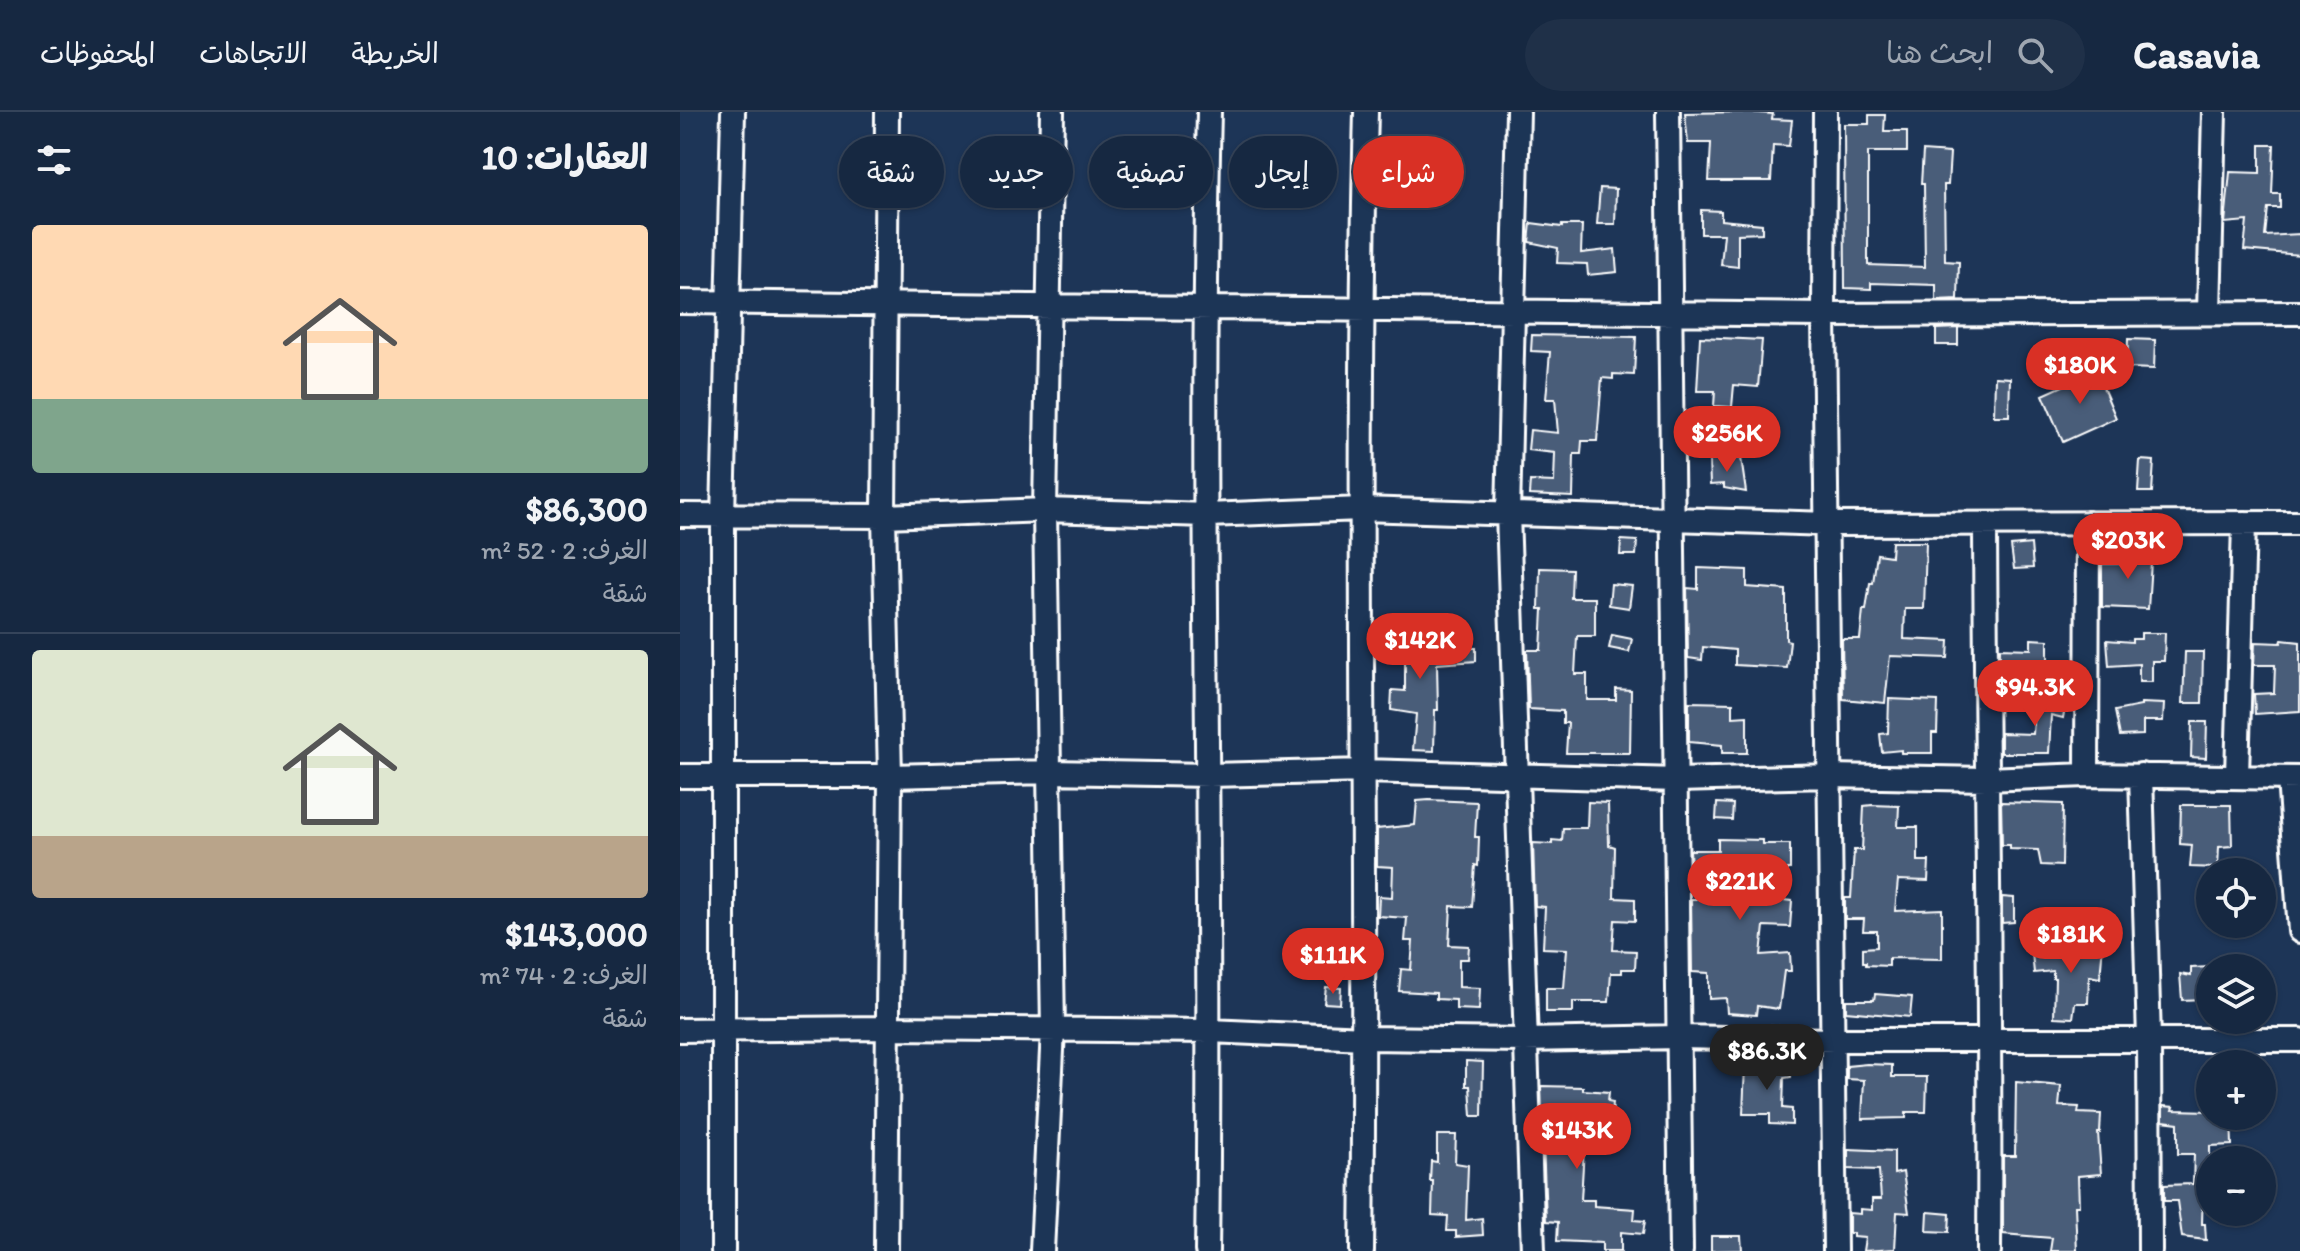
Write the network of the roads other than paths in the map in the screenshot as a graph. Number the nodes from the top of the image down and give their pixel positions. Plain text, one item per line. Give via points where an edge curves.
1 (733, 112) edge
2 (887, 112) edge
3 (1052, 112) edge
4 (1209, 112) edge
5 (1366, 112) edge
6 (1518, 112) edge
7 (1668, 112) edge
8 (1825, 112) edge
9 (2214, 112) edge
10 (680, 302) edge
11 (727, 302) junction
12 (885, 304) junction
13 (1048, 306) junction
14 (1204, 308) junction
15 (1361, 310) junction
16 (1513, 311) junction
17 (1669, 312) junction
18 (2209, 313) junction
19 (2300, 313) edge
20 (1824, 315) junction
21 (1361, 509) junction
22 (1045, 510) junction
23 (1508, 513) junction
24 (680, 515) edge
25 (1207, 515) junction
26 (723, 516) junction
27 (884, 516) junction
28 (1672, 517) junction
29 (2088, 523) junction
30 (2244, 523) junction
31 (2300, 523) edge
32 (1828, 524) junction
33 (1985, 524) junction
34 (1364, 771) junction
35 (1050, 772) junction
36 (722, 775) junction
37 (1209, 775) junction
38 (2087, 775) junction
39 (2141, 775) junction
40 (680, 776) edge
41 (890, 776) junction
42 (1519, 776) junction
43 (1830, 776) junction
44 (2237, 776) junction
45 (2294, 778) edge
46 (1986, 779) junction
47 (1677, 780) junction
48 (2300, 931) edge
49 (889, 1028) junction
50 (680, 1030) edge
51 (723, 1030) junction
52 (1053, 1030) junction
53 (1210, 1031) junction
54 (1679, 1037) junction
55 (1365, 1038) junction
56 (2149, 1039) junction
57 (1525, 1040) junction
58 (1834, 1040) junction
59 (2300, 1040) edge
60 (1991, 1041) junction
61 (723, 1251) edge
62 (886, 1251) edge
63 (1042, 1251) edge
64 (1207, 1251) edge
65 (1362, 1251) edge
66 (1533, 1251) edge
67 (1681, 1251) edge
68 (1835, 1251) edge
69 (1989, 1251) edge
70 (2150, 1251) edge

1 - 11 street
2 - 12 street
3 - 13 street
4 - 14 street
5 - 15 street
6 - 16 street
7 - 17 street
8 - 20 street
9 - 18 street
10 - 11 street
11 - 12 street
11 - 26 street
12 - 13 street
12 - 27 street
13 - 14 street
13 - 22 street
14 - 15 street
14 - 25 street
15 - 16 street
15 - 21 street
16 - 17 street
16 - 23 street
17 - 20 street
17 - 28 street
18 - 19 street
18 - 20 street
20 - 32 street
21 - 23 street
21 - 25 street
21 - 34 street
22 - 25 street
22 - 27 street
22 - 35 street
23 - 28 street
23 - 42 street
24 - 26 street
25 - 37 street
26 - 27 street
26 - 36 street
27 - 41 street
28 - 32 street
28 - 47 street
29 - 30 street
29 - 33 street
29 - 38 street
30 - 31 street
30 - 44 street
32 - 33 street
32 - 43 street
33 - 46 street
34 - 37 street
34 - 42 street
34 - 55 street
35 - 37 street
35 - 41 street
35 - 52 street
36 - 40 street
36 - 41 street
36 - 51 street
37 - 53 street
38 - 39 street
38 - 46 street
39 - 44 street
39 - 56 street
41 - 49 street
42 - 47 street
42 - 57 street
43 - 46 street
43 - 47 street
43 - 58 street
44 - 45 street
45 - 48 street
46 - 60 street
47 - 54 street
49 - 51 street
49 - 52 street
49 - 62 street
50 - 51 street
51 - 61 street
52 - 53 street
52 - 63 street
53 - 55 street
53 - 64 street
54 - 57 street
54 - 58 street
54 - 67 street
55 - 57 street
55 - 65 street
56 - 59 street
56 - 60 street
56 - 70 street
57 - 66 street
58 - 60 street
58 - 68 street
60 - 69 street

